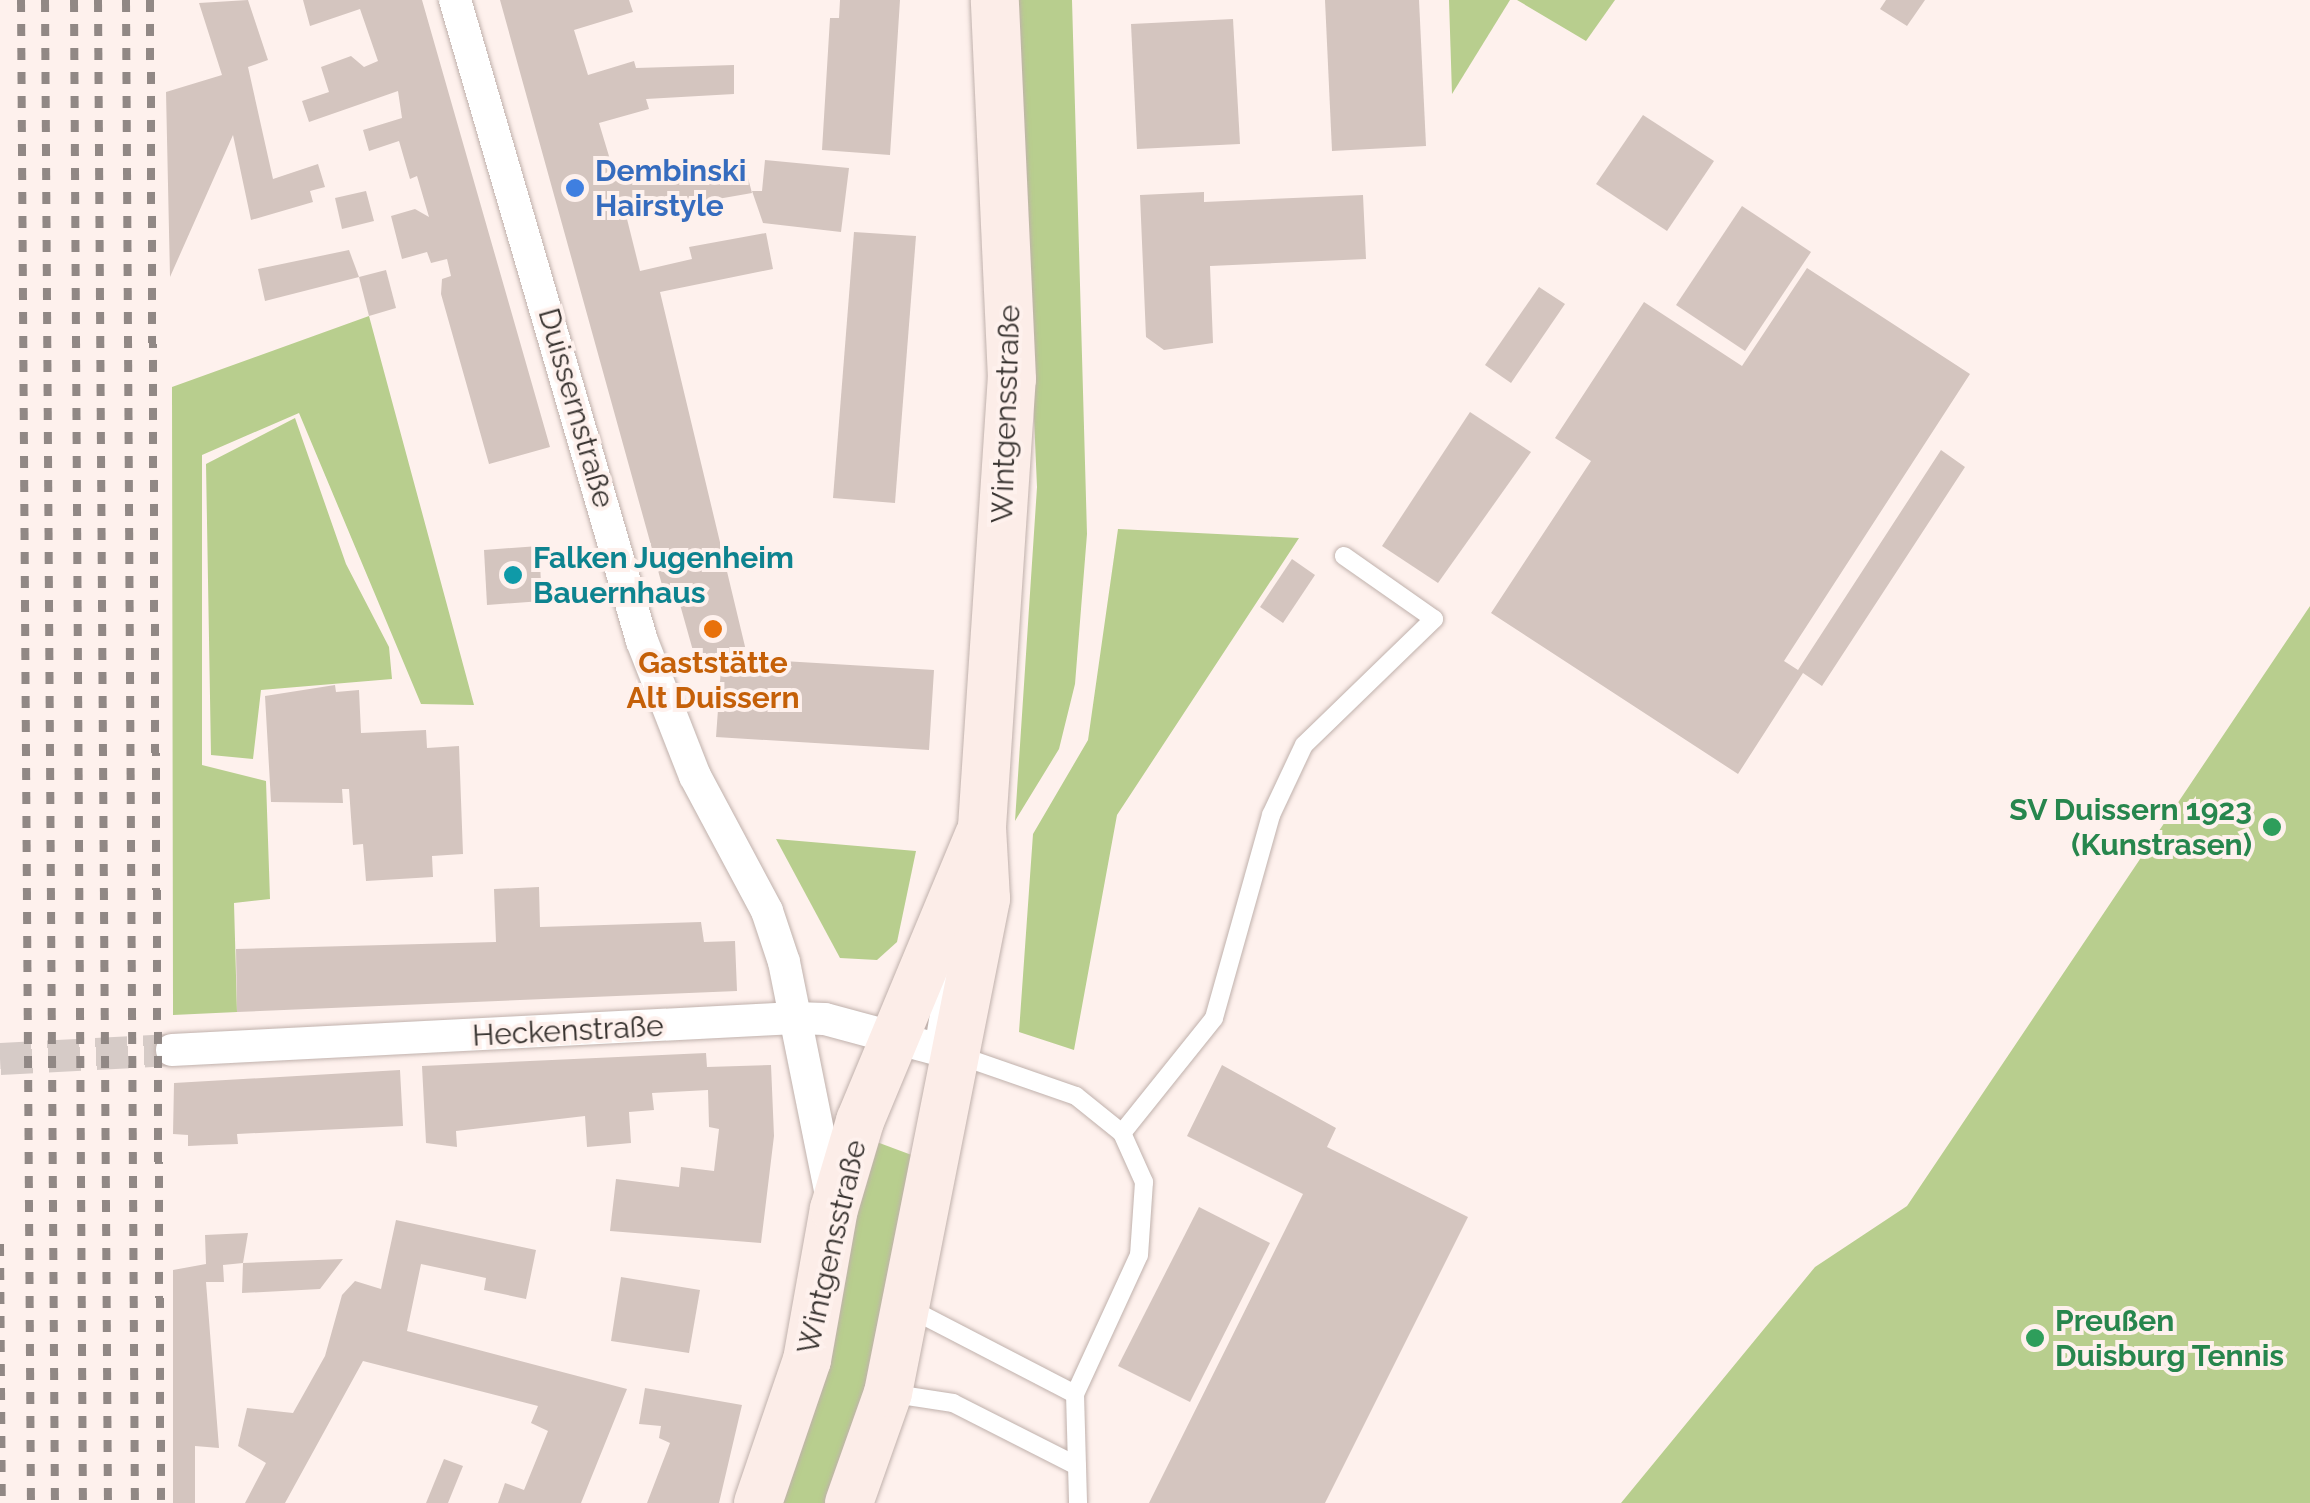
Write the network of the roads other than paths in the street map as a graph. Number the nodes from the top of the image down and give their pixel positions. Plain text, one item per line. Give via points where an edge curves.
1 (455, 0) edge
2 (995, 0) edge
3 (1344, 556) dead end
4 (982, 827) junction
5 (795, 1018) junction
6 (927, 1048) junction
7 (172, 1050) tunnel mouth
8 (1122, 1133) junction
9 (834, 1209) junction
10 (906, 1306) junction
11 (888, 1393) junction
12 (1075, 1394) junction
13 (1077, 1466) junction
14 (758, 1503) edge
15 (849, 1503) edge
16 (1078, 1503) edge

1 - 5 street, Duissernstraße via 642,641 695,776 767,911
2 - 4 main road, Wintgensstraße via 1012,379
3 - 8 lane via 1434,619 1304,745 1271,815 1214,1018
4 - 6 main road, Wintgensstraße via 954,888
4 - 6 main road, Wintgensstraße via 986,900
5 - 6 street, Heckenstraße
5 - 7 street, Heckenstraße
5 - 9 street, Duissernstraße
6 - 8 lane via 1076,1096
6 - 9 main road, Wintgensstraße
6 - 10 main road, Wintgensstraße
8 - 12 lane via 1144,1182 1139,1255
9 - 14 main road, Wintgensstraße via 807,1360
10 - 11 main road, Wintgensstraße
10 - 12 lane
11 - 13 lane via 953,1403
11 - 15 main road, Wintgensstraße
12 - 13 lane
13 - 16 lane

